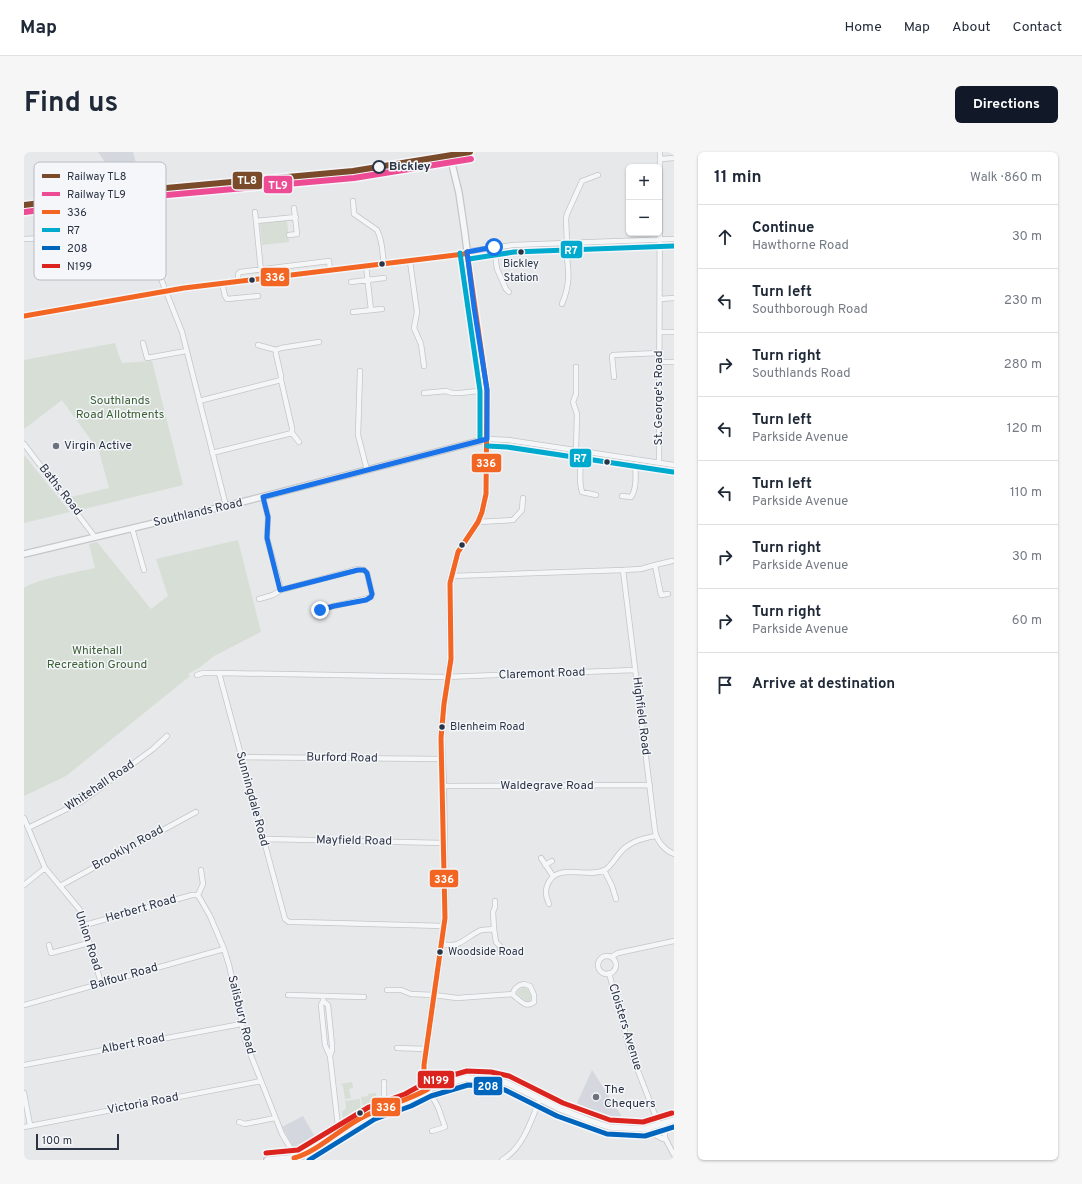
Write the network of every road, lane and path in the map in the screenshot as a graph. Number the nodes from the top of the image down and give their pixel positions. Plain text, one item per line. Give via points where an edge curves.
1 (449, 152) edge
2 (660, 152) edge
3 (674, 158) edge
4 (661, 159) junction
5 (598, 176) dead end
6 (353, 201) dead end
7 (294, 208) dead end
8 (255, 212) dead end
9 (296, 217) junction
10 (256, 221) junction
11 (289, 235) dead end
12 (34, 238) edge
13 (24, 239) edge
14 (674, 239) edge
15 (659, 240) junction
16 (566, 243) junction
17 (494, 247) junction
18 (467, 252) junction
19 (410, 261) junction
20 (384, 264) junction
21 (366, 266) junction
22 (330, 269) junction
23 (261, 270) junction
24 (262, 278) junction
25 (384, 278) dead end
26 (161, 280) edge
27 (368, 280) junction
28 (238, 281) junction
29 (351, 282) dead end
30 (222, 283) junction
31 (166, 291) junction
32 (509, 292) dead end
33 (258, 296) dead end
34 (674, 298) edge
35 (660, 299) junction
36 (562, 304) dead end
37 (382, 309) dead end
38 (371, 310) junction
39 (353, 312) dead end
40 (24, 316) edge
41 (659, 332) junction
42 (674, 332) edge
43 (319, 342) dead end
44 (143, 343) dead end
45 (258, 345) dead end
46 (186, 350) junction
47 (276, 350) junction
48 (659, 353) junction
49 (659, 362) junction
50 (674, 362) edge
51 (424, 366) dead end
52 (576, 367) dead end
53 (360, 371) dead end
54 (614, 377) dead end
55 (281, 380) junction
56 (487, 390) junction
57 (424, 393) dead end
58 (199, 401) junction
59 (292, 433) junction
60 (487, 439) junction
61 (299, 442) dead end
62 (24, 444) edge
63 (576, 450) junction
64 (582, 451) junction
65 (212, 453) junction
66 (635, 459) junction
67 (659, 463) junction
68 (674, 465) edge
69 (367, 470) junction
70 (596, 495) dead end
71 (622, 496) dead end
72 (263, 497) junction
73 (524, 498) dead end
74 (226, 506) junction
75 (478, 522) junction
76 (132, 528) junction
77 (95, 537) junction
78 (24, 554) edge
79 (672, 561) dead end
80 (655, 565) junction
81 (144, 570) dead end
82 (623, 570) junction
83 (451, 576) junction
84 (280, 590) junction
85 (668, 594) dead end
86 (259, 599) dead end
87 (320, 610) dead end
88 (635, 670) junction
89 (219, 673) junction
90 (197, 674) dead end
91 (448, 677) junction
92 (167, 736) dead end
93 (241, 757) junction
94 (442, 759) junction
95 (650, 785) junction
96 (443, 786) junction
97 (196, 812) dead end
98 (24, 818) edge
99 (28, 828) junction
100 (656, 836) junction
101 (264, 840) junction
102 (444, 843) junction
103 (674, 854) edge
104 (541, 858) dead end
105 (552, 860) dead end
106 (545, 865) junction
107 (45, 868) junction
108 (201, 870) dead end
109 (604, 870) junction
110 (552, 876) junction
111 (24, 885) edge
112 (60, 886) junction
113 (198, 895) junction
114 (553, 899) dead end
115 (616, 899) dead end
116 (495, 901) dead end
117 (85, 925) junction
118 (444, 926) junction
119 (494, 929) junction
120 (674, 941) edge
121 (89, 943) junction
122 (442, 944) junction
123 (49, 945) dead end
124 (224, 949) junction
125 (501, 952) dead end
126 (611, 958) junction
127 (609, 973) junction
128 (101, 983) junction
129 (387, 990) dead end
130 (513, 994) junction
131 (288, 995) dead end
132 (434, 995) junction
133 (364, 997) dead end
134 (323, 999) junction
135 (24, 1005) edge
136 (242, 1024) junction
137 (397, 1048) dead end
138 (426, 1049) junction
139 (330, 1056) junction
140 (24, 1065) edge
141 (261, 1081) junction
142 (384, 1082) dead end
143 (428, 1089) junction
144 (24, 1093) edge
145 (540, 1099) junction
146 (387, 1107) junction
147 (275, 1118) junction
148 (674, 1120) edge
149 (239, 1122) dead end
150 (662, 1125) junction
151 (30, 1126) junction
152 (24, 1127) edge
153 (647, 1129) junction
154 (341, 1131) junction
155 (432, 1131) dead end
156 (665, 1138) junction
157 (674, 1155) edge
158 (294, 1159) edge
159 (267, 1160) edge
160 (502, 1160) edge

1 - 18 street via 459,193
2 - 4 street, St. George's Road
3 - 4 street
4 - 15 street, St. George's Road
5 - 16 street via 582,181 566,219
6 - 20 street via 354,214 379,233
7 - 9 street
8 - 10 street
9 - 10 street
9 - 11 street via 297,234
10 - 23 street
12 - 13 street
14 - 15 street
15 - 16 street
15 - 35 street, St. George's Road
16 - 17 street
16 - 36 street via 569,280
17 - 18 street
17 - 32 street via 497,269
18 - 19 street
18 - 56 street
19 - 20 street
19 - 51 street via 417,312 414,328 421,344
20 - 21 street
21 - 22 street
21 - 27 street
22 - 23 street via 329,261
22 - 24 street
23 - 24 street
23 - 28 street via 240,272
24 - 28 street
25 - 27 street
26 - 31 street
27 - 29 street
27 - 38 street
28 - 30 street
30 - 31 street
30 - 33 street via 227,299
31 - 40 street
31 - 46 street
34 - 35 street
35 - 41 street, St. George's Road
37 - 38 street
38 - 39 street
41 - 42 street
41 - 48 street, St. George's Road
43 - 47 street
44 - 46 street via 147,358
45 - 47 street
46 - 58 street
47 - 55 street
48 - 49 street, St. George's Road
48 - 54 street via 613,355
49 - 50 street
49 - 67 street, St. George's Road
52 - 63 street via 576,394 573,402 577,414
53 - 69 street via 358,435
55 - 58 street
55 - 59 street
56 - 57 street
56 - 60 street
58 - 65 street
59 - 61 street
59 - 65 street
60 - 63 street
60 - 69 street, Southlands Road
60 - 75 street via 486,494
62 - 77 street, Baths Road
63 - 64 street
64 - 66 street
64 - 70 street via 579,481 581,490
65 - 74 street
66 - 67 street
66 - 71 street via 635,488 631,496
67 - 68 street
69 - 72 street, Southlands Road
72 - 74 street, Southlands Road
72 - 84 street via 268,517 267,538
73 - 75 street via 522,510 513,520
74 - 76 street, Southlands Road
75 - 83 street via 458,552
76 - 77 street, Southlands Road
76 - 81 street
77 - 78 street, Southlands Road
79 - 80 street
80 - 82 street
80 - 85 street via 661,595
82 - 83 street
82 - 88 street, Highfield Road
83 - 91 street via 451,659
84 - 86 street
84 - 87 street via 358,570 367,573 371,597
88 - 91 street, Claremont Road
88 - 95 street, Highfield Road
89 - 90 street
89 - 91 street
89 - 93 street, Sunningdale Road
91 - 94 street via 442,728
92 - 99 street, Whitehall Road via 81,802
93 - 94 street, Burford Road
93 - 101 street, Sunningdale Road
94 - 96 street
95 - 96 street, Waldegrave Road
95 - 100 street, Highfield Road
96 - 102 street
97 - 112 street, Brooklyn Road
98 - 99 street, Union Road
99 - 107 street, Union Road
100 - 103 street via 665,849
100 - 109 street via 632,842 623,848 612,865
101 - 102 street, Mayfield Road
101 - 118 street, Sunningdale Road via 284,916 289,922
102 - 118 street
104 - 106 street
105 - 106 street
106 - 110 street
107 - 111 street
107 - 112 street, Union Road
108 - 113 street via 203,884
109 - 110 street via 588,873 567,872
109 - 115 street
110 - 114 street via 546,889 548,902
112 - 117 street, Union Road via 78,907
113 - 117 street, Herbert Road
113 - 124 street, Salisbury Road
116 - 119 street
117 - 121 street, Union Road
118 - 122 street
119 - 122 street via 480,931 455,946
119 - 125 street
120 - 126 street, Cloisters Avenue via 618,953
121 - 123 street via 51,953
121 - 128 street, Union Road
122 - 132 street
124 - 128 street, Balfour Road
124 - 136 street, Salisbury Road
126 - 127 street, Cloisters Avenue via 616,967
126 - 127 street, Cloisters Avenue via 603,957 598,965 603,973
127 - 150 street, Cloisters Avenue via 630,1050
128 - 135 street, Balfour Road
129 - 132 street
130 - 130 street via 516,988 526,984 531,988 534,1000 532,1004 527,1005
130 - 132 street via 457,998
131 - 134 street
132 - 138 street
133 - 134 street
134 - 139 street via 321,1005 325,1045
134 - 139 street via 328,1005 332,1045
136 - 140 street, Albert Road
136 - 141 street, Salisbury Road via 246,1043
137 - 138 street
138 - 143 street via 424,1071
139 - 154 street via 338,1126
141 - 147 street, Salisbury Road
141 - 151 street, Victoria Road
142 - 146 street
143 - 145 street via 460,1079 483,1078 507,1083
143 - 146 street via 408,1100
143 - 155 street via 445,1127
144 - 151 street
145 - 153 street via 584,1119 610,1127
145 - 160 street via 520,1145
146 - 154 street
147 - 149 street via 245,1124
147 - 158 street, Salisbury Road
148 - 150 street
150 - 153 street
150 - 156 street, Cloisters Avenue
151 - 152 street, Victoria Road
153 - 156 street
154 - 158 street
156 - 157 street
158 - 159 street

